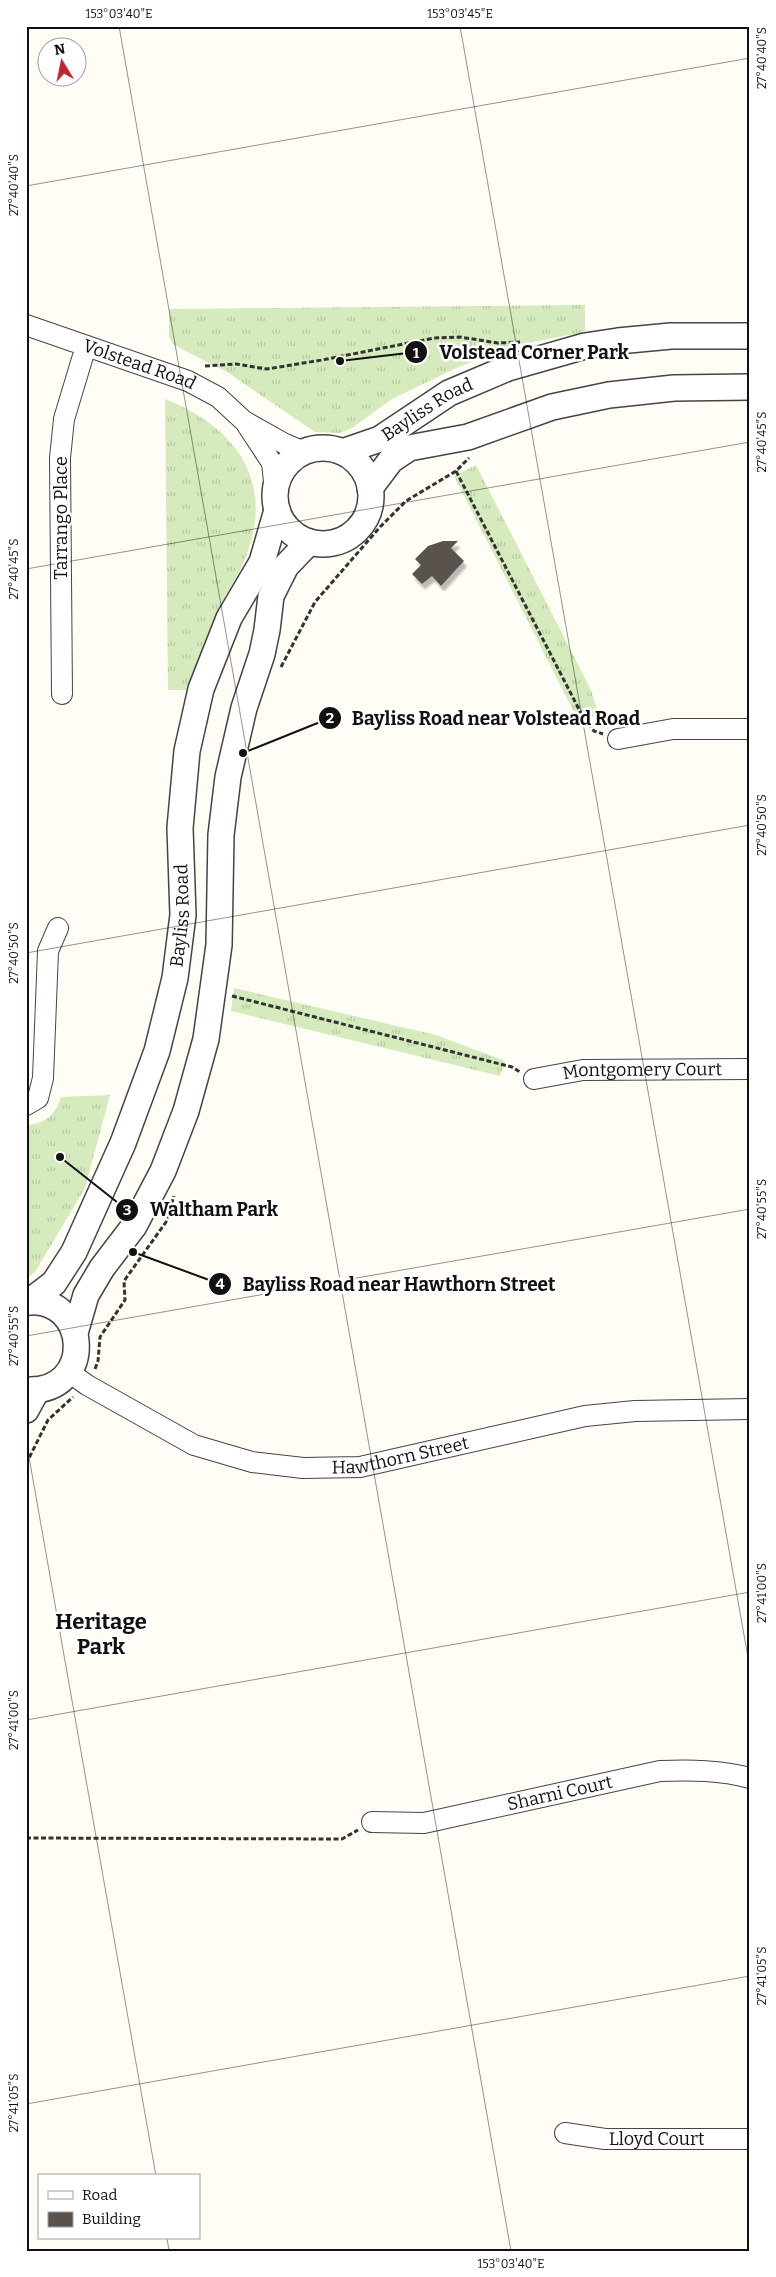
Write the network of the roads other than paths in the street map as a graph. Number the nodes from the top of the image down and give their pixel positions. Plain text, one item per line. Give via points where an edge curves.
1 (26, 325) edge
2 (750, 336) edge
3 (86, 346) junction
4 (750, 386) edge
5 (244, 421) junction
6 (304, 452) junction
7 (342, 452) junction
8 (370, 488) junction
9 (276, 501) junction
10 (309, 542) junction
11 (62, 694) dead end
12 (750, 729) edge
13 (618, 739) road end
14 (58, 928) dead end
15 (750, 1068) edge
16 (534, 1079) road end
17 (26, 1106) edge
18 (27, 1302) edge
19 (75, 1333) junction
20 (78, 1378) junction
21 (30, 1397) edge
22 (750, 1410) edge
23 (750, 1778) edge
24 (372, 1822) road end
25 (565, 2133) dead end
26 (750, 2139) edge

1 - 3 street, Volstead Road
2 - 7 street, Bayliss Road via 671,336 585,346 508,368 449,393 380,439
3 - 5 street, Volstead Road via 188,381 218,397
3 - 11 street, Tarrango Place via 64,419 60,458
4 - 8 street, Bayliss Road via 674,388 609,396 552,408 468,437 409,448 391,460
5 - 6 street, Volstead Road
5 - 9 street, Volstead Road via 272,463
6 - 7 street, Bayliss Road via 330,448
6 - 9 street, Bayliss Road via 293,458 278,478
7 - 8 street via 356,461
8 - 10 street via 365,520 354,532 325,544
9 - 10 street via 284,524
9 - 18 street, Bayliss Road via 262,562 229,618 202,689 187,751 180,828 182,915 175,978 157,1051 124,1144 74,1252 54,1283
10 - 19 street via 286,566 271,596 268,630 244,708 228,777 221,835 219,945 206,1040 186,1111 163,1171 134,1226 86,1295
12 - 13 street via 673,729
14 - 17 street via 48,951 43,1078 38,1098
15 - 16 street, Montgomery Court via 583,1070
18 - 19 street, Bayliss Road via 44,1303 58,1310 69,1320
19 - 20 street
20 - 21 street via 55,1384
20 - 22 street, Hawthorn Street via 194,1445 252,1462 303,1468 360,1467 584,1416 635,1411
23 - 24 street, Sharni Court via 696,1770 660,1771 424,1823
25 - 26 street, Lloyd Court via 605,2139

